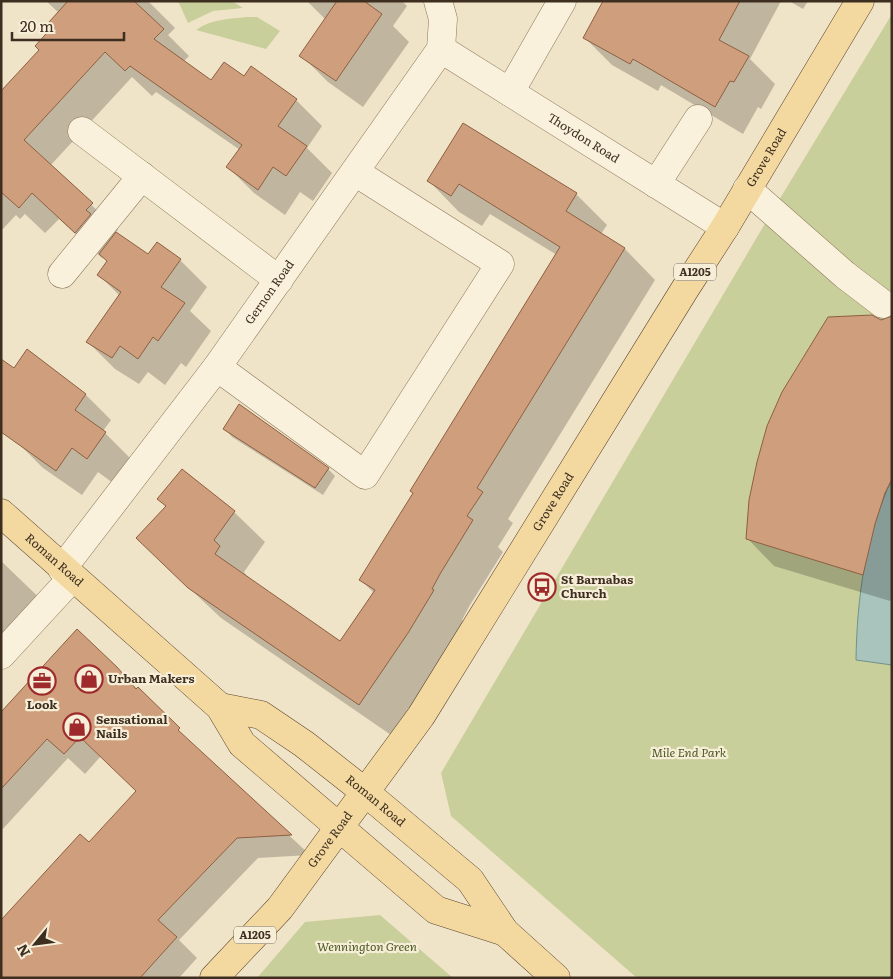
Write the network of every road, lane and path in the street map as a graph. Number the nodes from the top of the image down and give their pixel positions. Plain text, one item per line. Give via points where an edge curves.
1 (438, 1) edge
2 (562, 1) edge
3 (860, 1) edge
4 (441, 49) junction
5 (510, 92) junction
6 (698, 119) dead end
7 (82, 130) dead end
8 (355, 172) junction
9 (142, 176) junction
10 (656, 184) junction
11 (748, 189) junction
12 (725, 227) junction
13 (62, 274) dead end
14 (279, 280) junction
15 (883, 304) dead end
16 (217, 367) junction
17 (1, 513) edge
18 (67, 573) junction
19 (1, 655) edge
20 (220, 707) junction
21 (365, 792) junction
22 (339, 827) junction
23 (504, 932) junction
24 (214, 978) edge
25 (556, 978) edge

1 - 4 street via 443,18
2 - 5 street
3 - 11 main road, Grove Road / A1205
4 - 5 street, Thoydon Road
4 - 8 street, Gernon Road
5 - 10 street, Thoydon Road
6 - 10 street
7 - 9 street
8 - 14 street, Gernon Road
8 - 16 street via 500,264 365,475
9 - 13 street
9 - 14 street
10 - 12 street, Thoydon Road
11 - 12 main road, Grove Road / A1205
11 - 15 street via 845,275
12 - 21 main road, Grove Road / A1205 via 426,708
14 - 16 street, Gernon Road
16 - 18 street, Gernon Road
17 - 18 main road, Roman Road
18 - 19 street, Gernon Road
18 - 20 main road, Roman Road
20 - 21 main road, Roman Road via 261,715
20 - 22 main road, Roman Road via 242,744
21 - 22 main road, Grove Road / A1205
21 - 23 main road, Roman Road via 470,880
22 - 23 main road, Roman Road via 436,910
22 - 24 main road, Grove Road / A1205 via 280,908
23 - 25 main road, Roman Road

